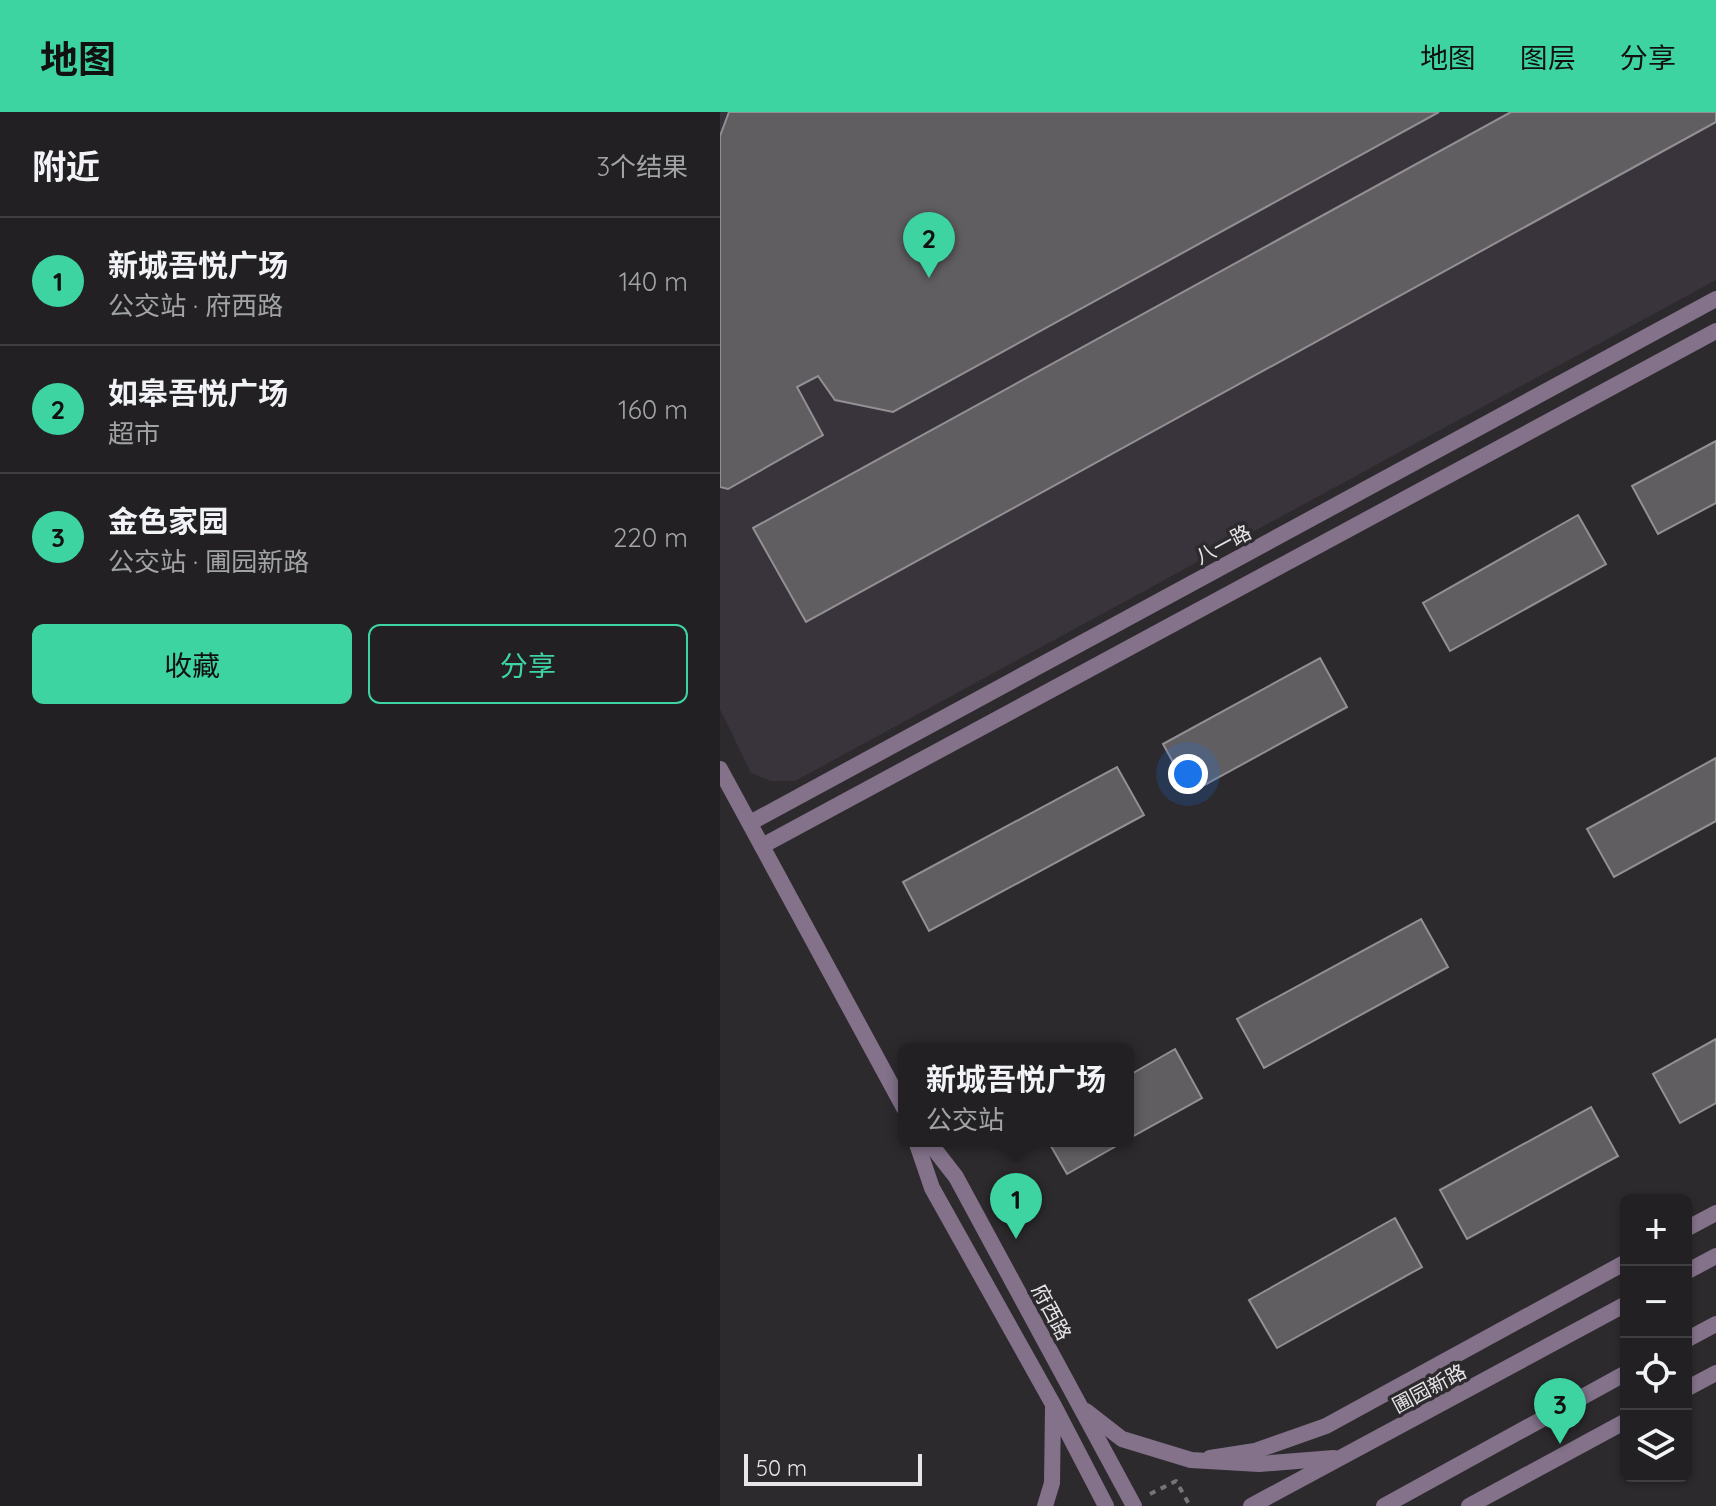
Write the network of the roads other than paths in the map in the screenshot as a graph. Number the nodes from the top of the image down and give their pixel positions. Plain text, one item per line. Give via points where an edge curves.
1 (1716, 299) edge
2 (1716, 331) edge
3 (720, 769) edge
4 (750, 823) junction
5 (762, 846) junction
6 (898, 1097) edge
7 (918, 1147) edge
8 (933, 1147) edge
9 (1716, 1213) edge
10 (1692, 1226) edge
11 (1716, 1256) edge
12 (1620, 1265) edge
13 (1692, 1269) edge
14 (1620, 1307) edge
15 (1716, 1324) edge
16 (1690, 1338) edge
17 (1716, 1373) edge
18 (1620, 1376) edge
19 (1692, 1386) edge
20 (1079, 1405) junction
21 (1054, 1406) junction
22 (1620, 1424) edge
23 (1343, 1457) junction
24 (1191, 1460) junction
25 (1133, 1504) edge
26 (1387, 1505) edge
27 (1045, 1506) edge
28 (1106, 1506) edge
29 (1251, 1506) edge
30 (1469, 1506) edge

1 - 4 street, 八一路
2 - 5 street
3 - 4 street
4 - 5 street
5 - 6 street
7 - 21 street via 932,1188
8 - 20 street, 府西路 via 956,1177
9 - 10 street
11 - 13 street
12 - 24 street via 1326,1426 1255,1451
14 - 23 street, 圃园新路
15 - 16 street
17 - 19 street
18 - 26 street
20 - 24 street via 1122,1439
20 - 25 street, 府西路
21 - 27 street via 1052,1483
21 - 28 street
22 - 30 street
23 - 24 street via 1259,1464
23 - 29 street, 圃园新路

